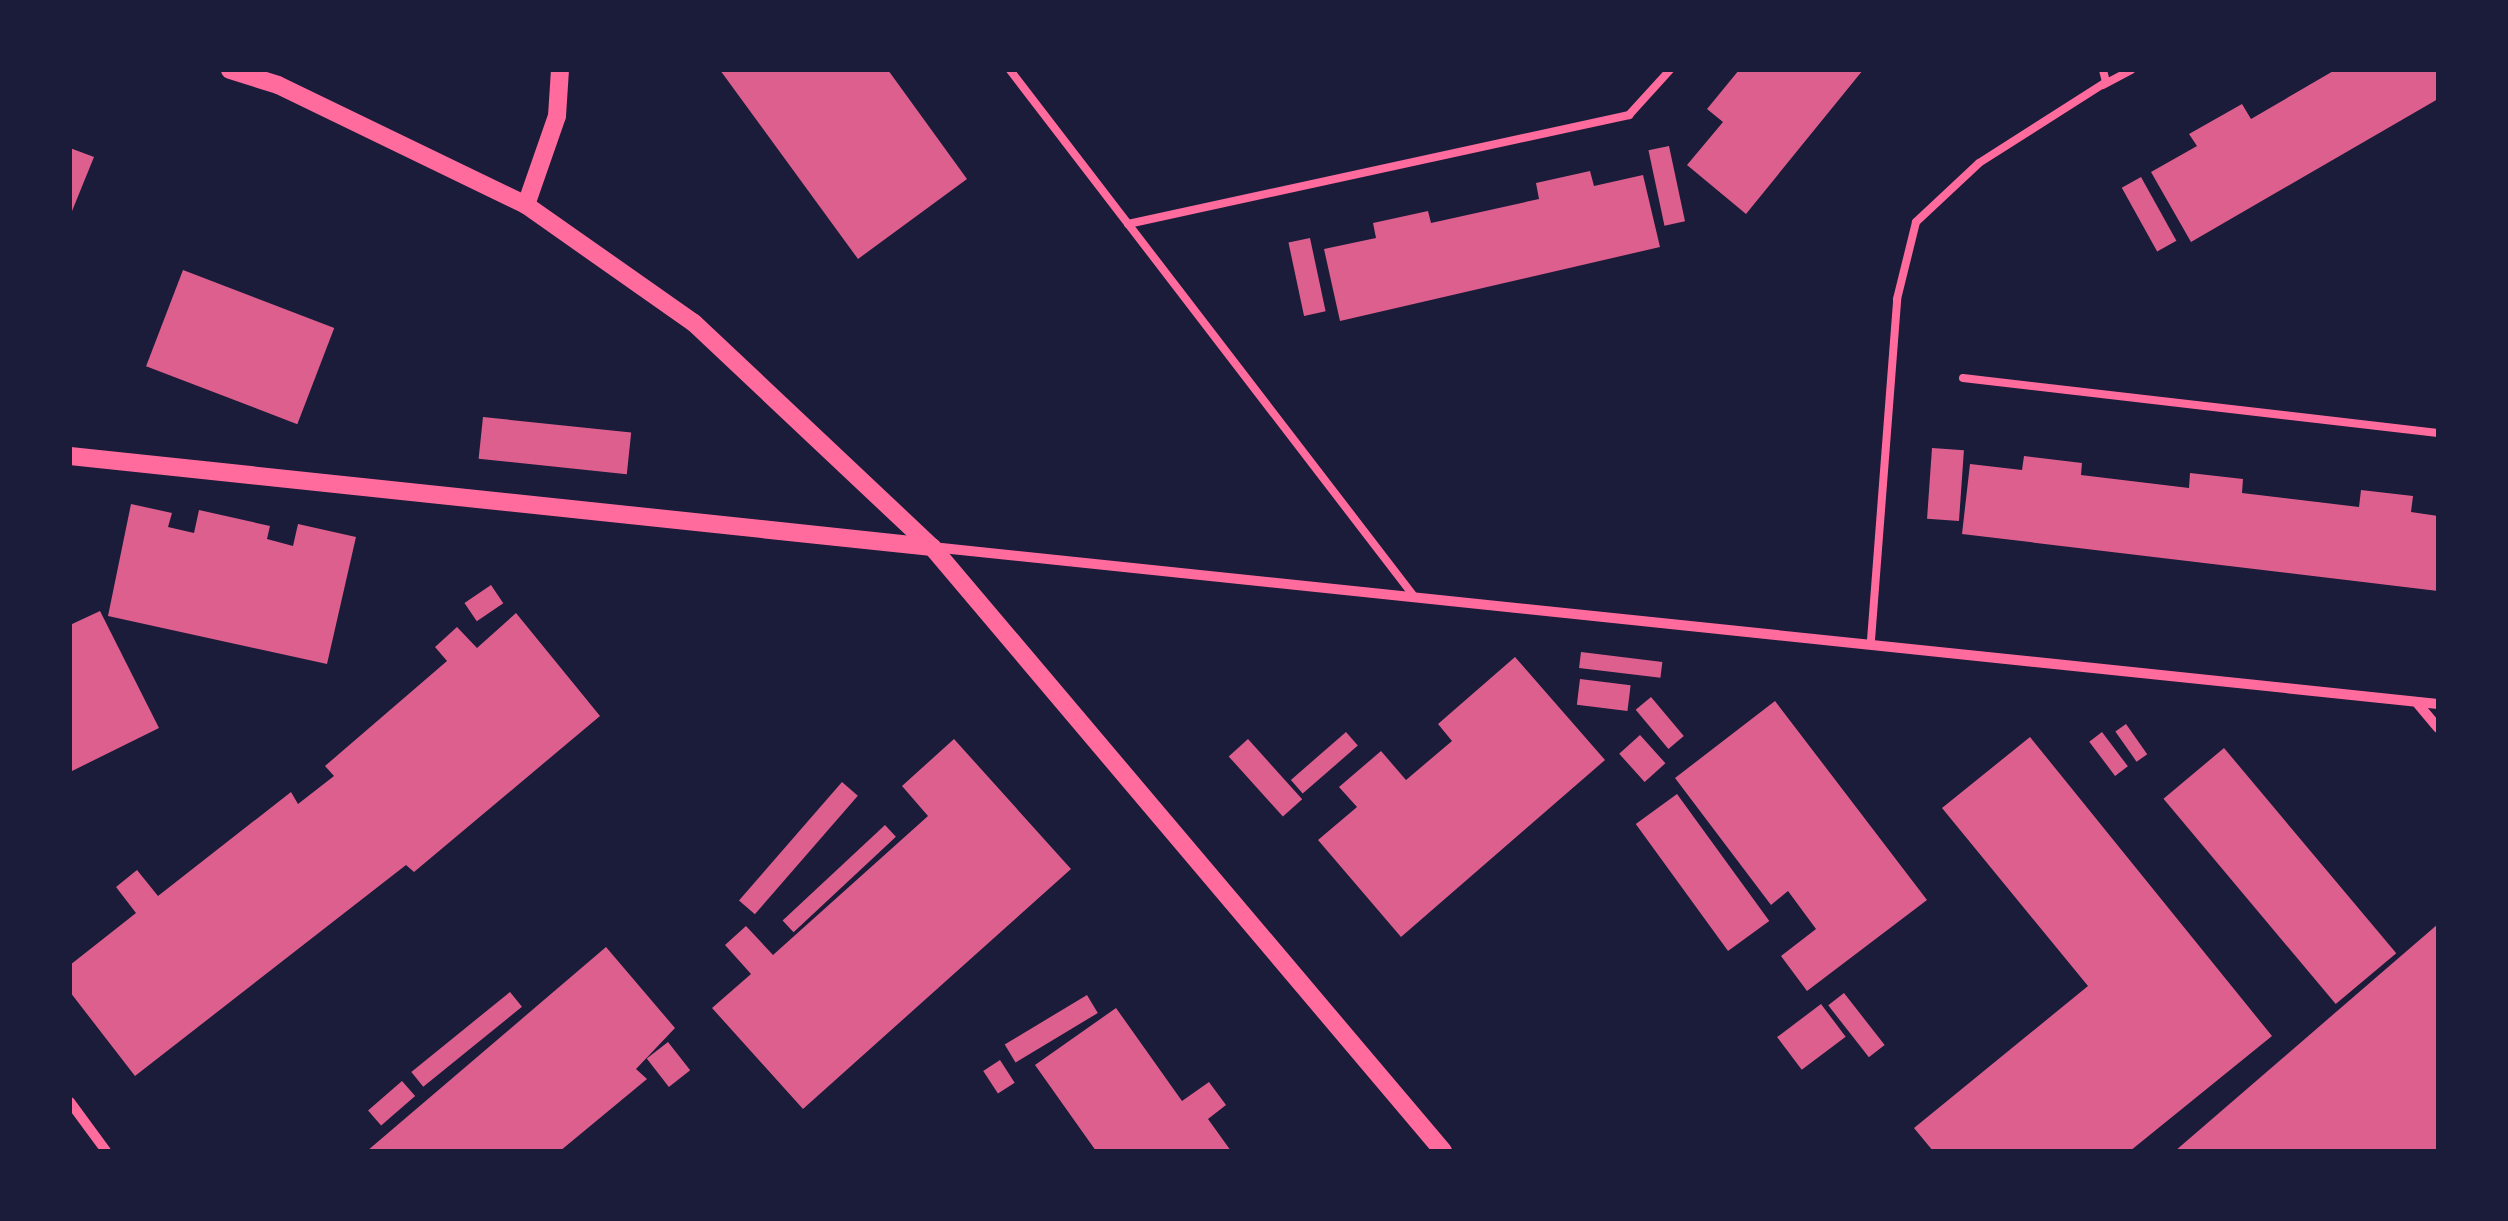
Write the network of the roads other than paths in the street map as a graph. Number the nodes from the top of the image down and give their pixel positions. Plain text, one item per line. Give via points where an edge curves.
1 (230, 70) edge
2 (560, 70) edge
3 (1010, 70) edge
4 (1670, 70) edge
5 (2102, 70) edge
6 (2131, 70) edge
7 (2090, 92) junction
8 (526, 205) junction
9 (1128, 224) junction
10 (1963, 378) dead end
11 (2438, 433) edge
12 (70, 456) edge
13 (932, 547) junction
14 (1412, 595) junction
15 (1870, 640) junction
16 (2418, 704) junction
17 (2438, 704) edge
18 (2438, 728) edge
19 (70, 1102) edge
20 (106, 1151) edge
21 (1443, 1151) edge

1 - 8 street via 278,85
2 - 8 street via 557,116
3 - 9 lane
4 - 9 lane via 1629,115
5 - 7 lane via 2106,82
6 - 7 lane
7 - 15 lane via 1979,163 1916,222 1896,299
8 - 13 street via 694,323
9 - 14 lane
10 - 11 lane
12 - 13 street
13 - 14 street
13 - 21 street
14 - 15 street
15 - 16 street
16 - 17 street
16 - 18 street
19 - 20 street

